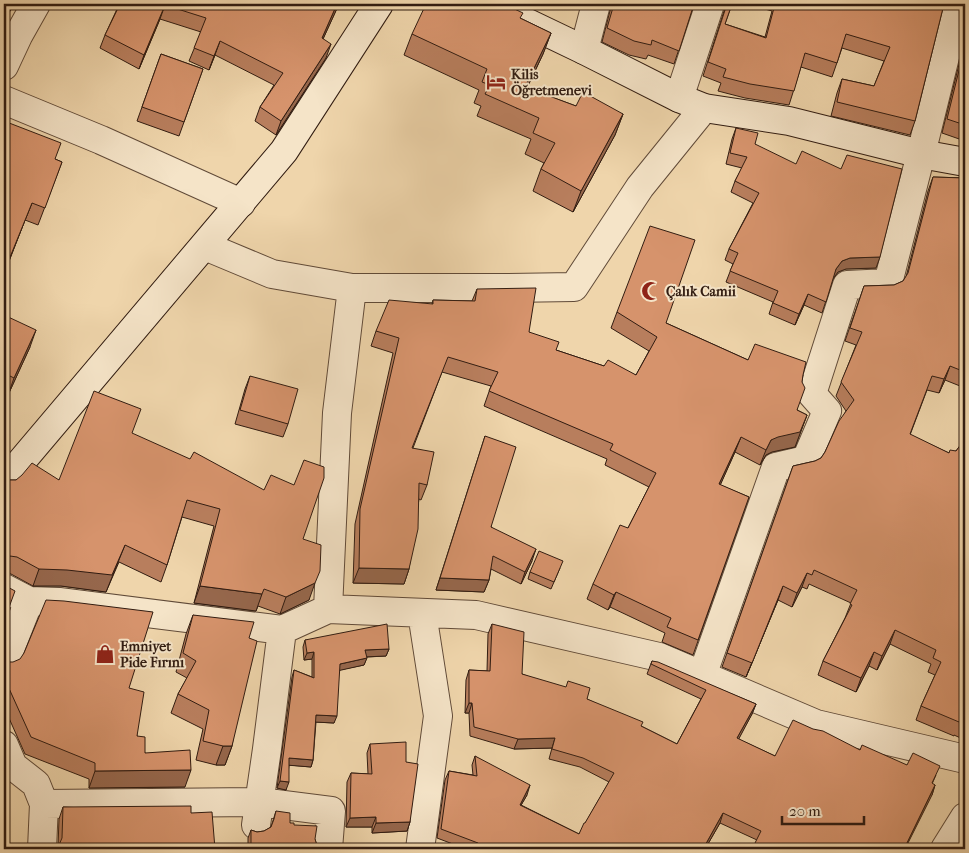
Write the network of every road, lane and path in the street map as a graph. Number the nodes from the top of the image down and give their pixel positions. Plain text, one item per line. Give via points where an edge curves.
1 (36, 4) edge
2 (379, 4) edge
3 (488, 4) edge
4 (596, 4) edge
5 (710, 4) edge
6 (958, 4) edge
7 (11, 29) edge
8 (584, 50) junction
9 (4, 66) edge
10 (679, 98) junction
11 (4, 100) edge
12 (704, 108) junction
13 (921, 154) junction
14 (965, 162) edge
15 (241, 203) junction
16 (205, 246) junction
17 (352, 288) junction
18 (4, 482) edge
19 (4, 588) edge
20 (29, 601) junction
21 (328, 609) junction
22 (422, 613) junction
23 (282, 630) junction
24 (4, 664) edge
25 (702, 676) junction
26 (4, 745) edge
27 (965, 759) edge
28 (44, 804) junction
29 (258, 814) junction
30 (965, 817) edge
31 (42, 849) edge
32 (328, 849) edge
33 (420, 849) edge
34 (945, 849) edge

1 - 7 street
2 - 15 street via 284,151
3 - 8 street
4 - 8 street
5 - 10 street
6 - 13 street
7 - 9 street
8 - 10 street
10 - 12 street
11 - 15 street
12 - 13 street via 789,121
12 - 17 street via 640,187 574,287
13 - 14 street
13 - 25 street via 888,283 847,284 812,394 827,411 806,460 776,467
15 - 16 street
16 - 17 street via 272,274
16 - 18 street
17 - 21 street via 337,413
19 - 20 street
20 - 23 street
20 - 24 street
21 - 22 street
21 - 23 street
22 - 25 street via 476,615 659,658
22 - 33 street via 438,716
23 - 29 street
25 - 27 street via 816,724
26 - 28 street via 13,766 36,784
28 - 29 street
28 - 31 street
29 - 32 street via 331,811
30 - 34 street

